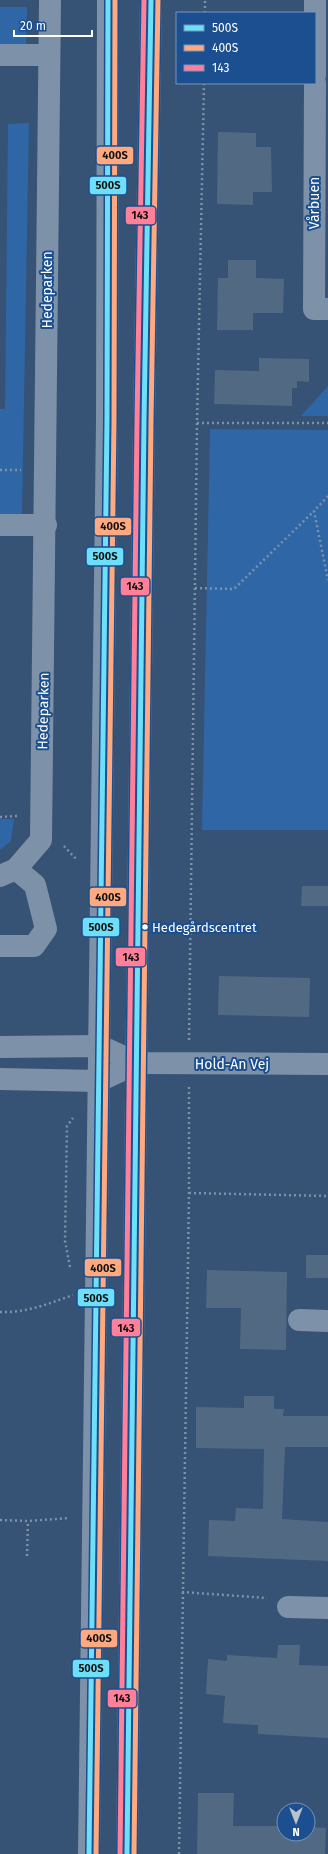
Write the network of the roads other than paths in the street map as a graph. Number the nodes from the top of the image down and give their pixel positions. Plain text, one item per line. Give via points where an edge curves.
1 (50, 0) edge
2 (108, 0) edge
3 (151, 0) edge
4 (316, 0) edge
5 (316, 12) edge
6 (0, 55) edge
7 (48, 55) junction
8 (315, 84) edge
9 (328, 309) edge
10 (0, 525) edge
11 (46, 525) junction
12 (8, 873) edge
13 (0, 946) edge
14 (100, 1046) junction
15 (0, 1047) edge
16 (137, 1063) junction
17 (328, 1064) edge
18 (0, 1079) edge
19 (99, 1081) junction
20 (299, 1320) dead end
21 (328, 1321) edge
22 (288, 1607) road end
23 (328, 1608) edge
24 (89, 1854) edge
25 (127, 1854) edge

1 - 7 street, Hedeparken
2 - 14 street via 107,413
3 - 16 street
4 - 5 street
6 - 7 street
7 - 11 street, Hedeparken
8 - 9 street, Vårbuen via 314,309
10 - 11 street
11 - 12 street, Hedeparken via 41,840
12 - 13 street via 35,886 46,929 34,946
14 - 15 street
14 - 16 street
14 - 19 street
16 - 17 street, Hold-An Vej
16 - 19 street
16 - 25 street
18 - 19 street
19 - 24 street
20 - 21 street
22 - 23 street

